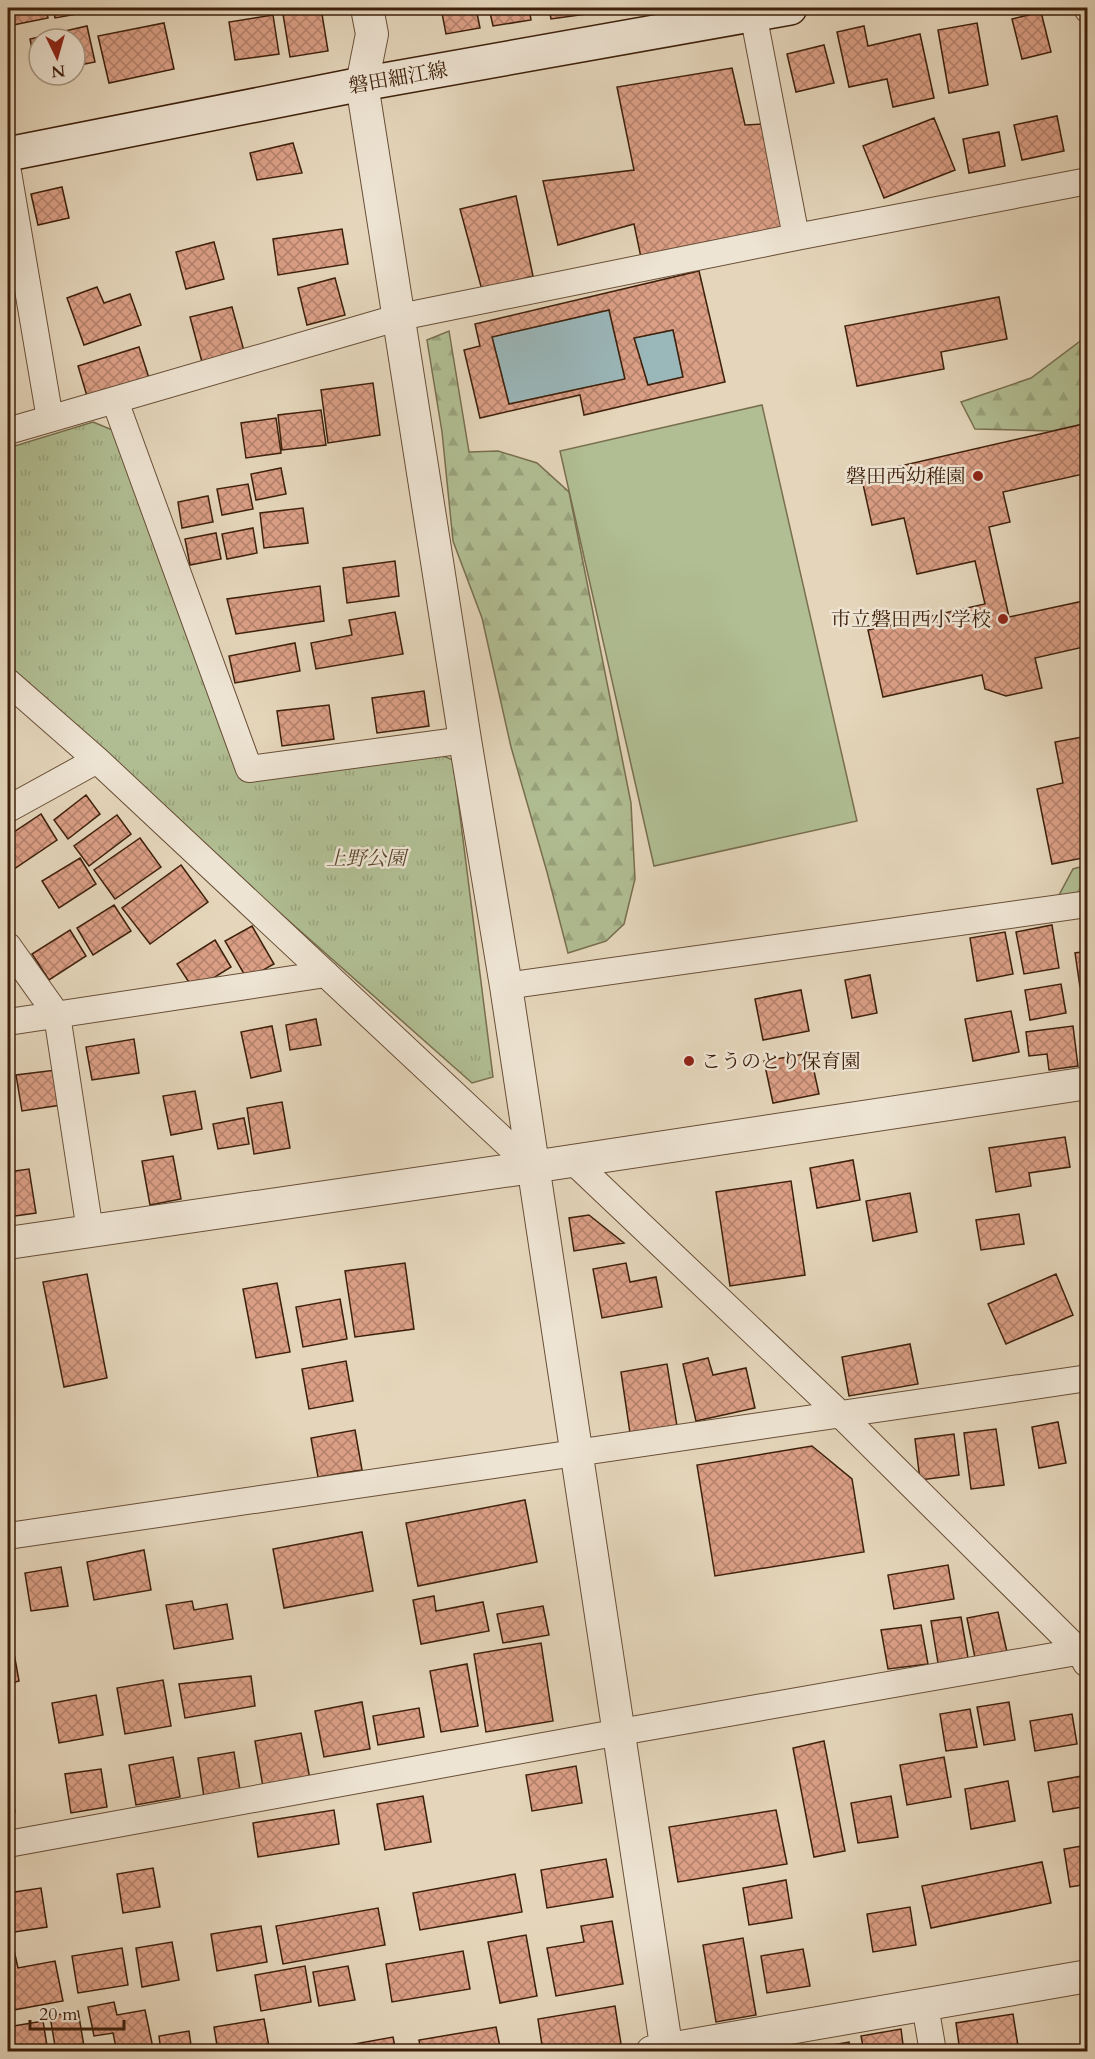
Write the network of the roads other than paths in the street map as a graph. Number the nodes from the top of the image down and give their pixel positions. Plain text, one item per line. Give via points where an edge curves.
1 (367, 8) edge
2 (790, 8) edge
3 (753, 10) edge
4 (362, 84) junction
5 (8, 154) edge
6 (8, 172) edge
7 (1088, 181) edge
8 (796, 237) junction
9 (400, 317) junction
10 (115, 400) junction
11 (50, 420) junction
12 (8, 431) edge
13 (8, 682) edge
14 (465, 740) junction
15 (97, 760) junction
16 (8, 809) edge
17 (1088, 904) edge
18 (8, 946) edge
19 (326, 974) junction
20 (506, 986) junction
21 (57, 1015) junction
22 (8, 1022) edge
23 (1088, 1083) edge
24 (572, 1160) junction
25 (532, 1167) junction
26 (90, 1231) junction
27 (8, 1243) edge
28 (1088, 1378) edge
29 (840, 1414) junction
30 (578, 1453) junction
31 (8, 1536) edge
32 (1085, 1656) edge
33 (620, 1732) junction
34 (8, 1844) edge
35 (1088, 1976) edge
36 (925, 2005) junction
37 (662, 2051) edge
38 (933, 2052) edge

1 - 4 street via 372,34
2 - 3 main road, 磐田細江線
3 - 4 main road, 磐田細江線
3 - 8 street
4 - 5 main road, 磐田細江線
4 - 9 street
6 - 11 street
7 - 8 street
8 - 9 street
9 - 10 street
9 - 14 street
10 - 11 street
10 - 14 street via 249,769
11 - 12 street
13 - 15 street
14 - 20 street
15 - 16 street
15 - 19 street
17 - 20 street
18 - 21 street
19 - 21 street
19 - 25 street
20 - 25 street
21 - 22 street
21 - 26 street
23 - 24 street
24 - 25 street
24 - 29 street
25 - 26 street
25 - 30 street
26 - 27 street
28 - 29 street
29 - 30 street
29 - 32 street
30 - 31 street
30 - 33 street
32 - 33 street
33 - 34 street
33 - 37 street
35 - 36 street
36 - 37 street
36 - 38 street

